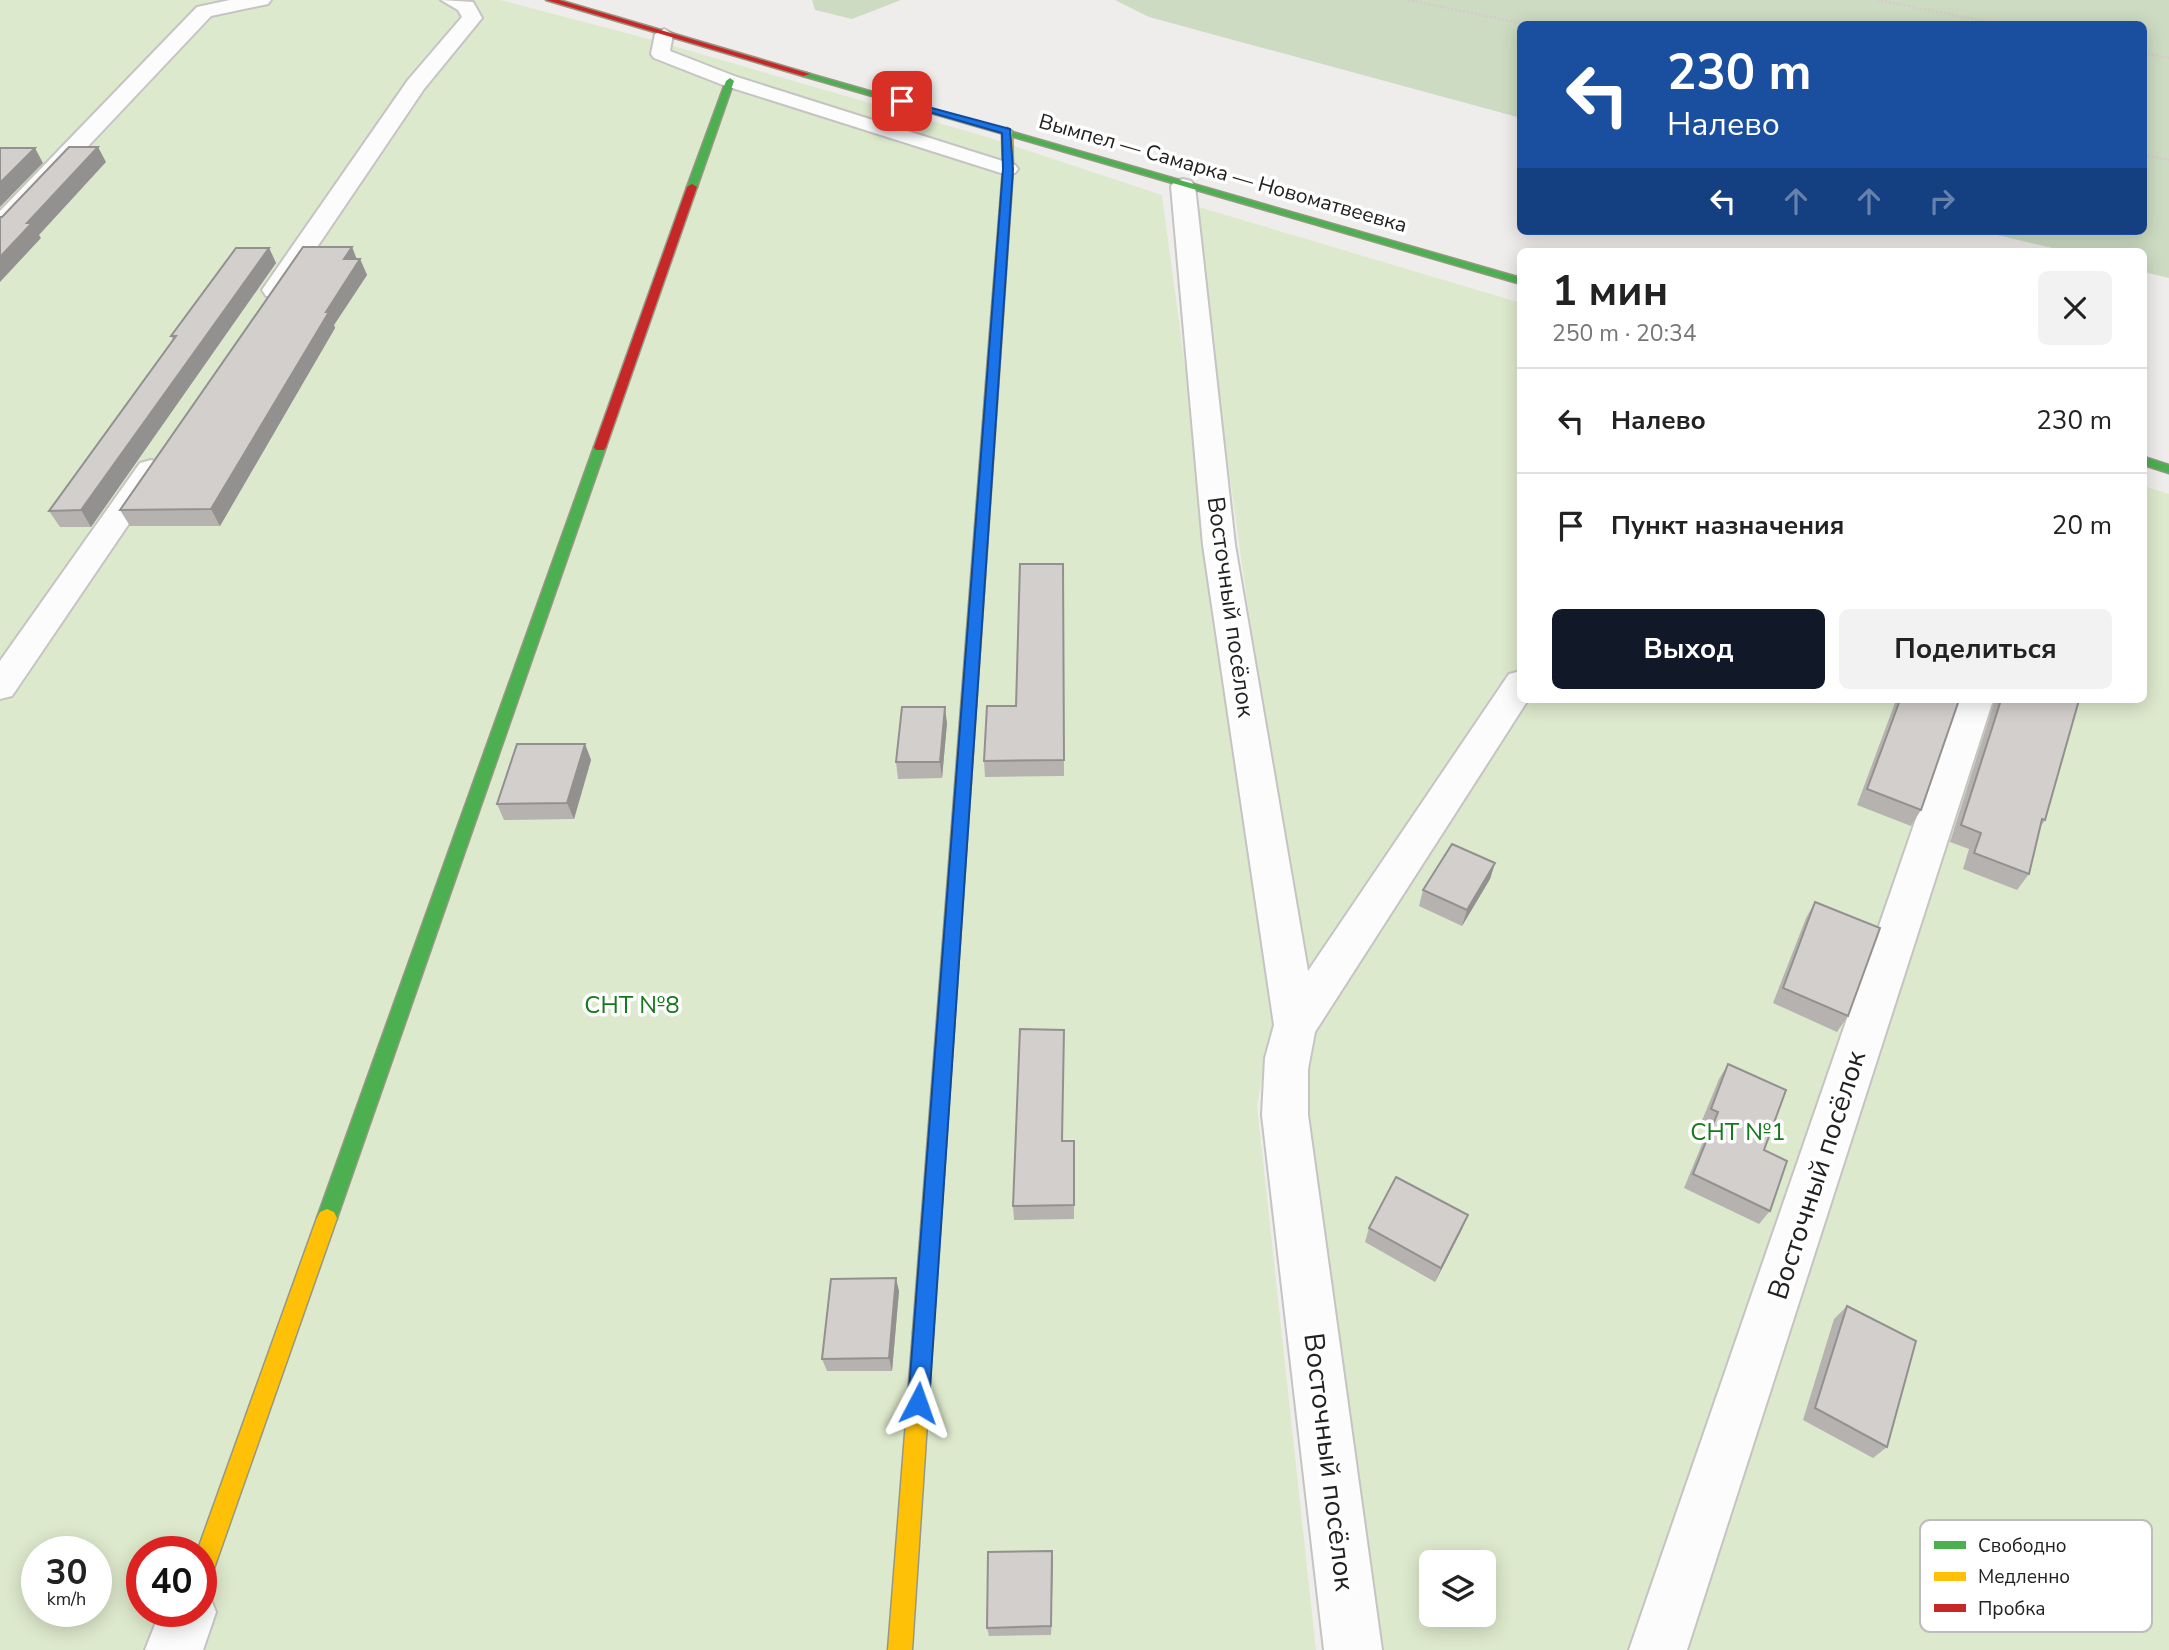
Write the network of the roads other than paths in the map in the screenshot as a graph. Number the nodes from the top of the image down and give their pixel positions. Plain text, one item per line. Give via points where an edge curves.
1 (261, 0) edge
2 (451, 0) edge
3 (564, 2) edge
4 (664, 34) junction
5 (730, 81) junction
6 (1007, 131) junction
7 (1008, 169) junction
8 (1183, 186) junction
9 (0, 225) edge
10 (1517, 280) edge
11 (259, 312) edge
12 (165, 449) edge
13 (2147, 462) edge
14 (2169, 469) edge
15 (0, 687) edge
16 (1517, 689) edge
17 (1975, 703) edge
18 (1296, 1025) junction
19 (214, 1536) edge
20 (182, 1627) edge
21 (174, 1650) edge
22 (900, 1650) edge
23 (1353, 1650) edge
24 (1658, 1650) edge

1 - 9 street via 204,11
2 - 11 street via 466,6 472,18 416,85
3 - 4 street, Вымпел — Самарка — Новоматвеевка
4 - 5 lane via 660,54
4 - 6 street, Вымпел — Самарка — Новоматвеевка
5 - 7 lane
5 - 19 street
6 - 7 street
6 - 8 street, Вымпел — Самарка — Новоматвеевка
7 - 22 street
8 - 10 street, Вымпел — Самарка — Новоматвеевка
8 - 18 street, Восточный посёлок via 1219,545
12 - 15 street
13 - 14 street
16 - 18 street, Восточный посёлок
17 - 24 street, Восточный посёлок
18 - 23 street, Восточный посёлок via 1284,1066 1285,1115
20 - 21 street

